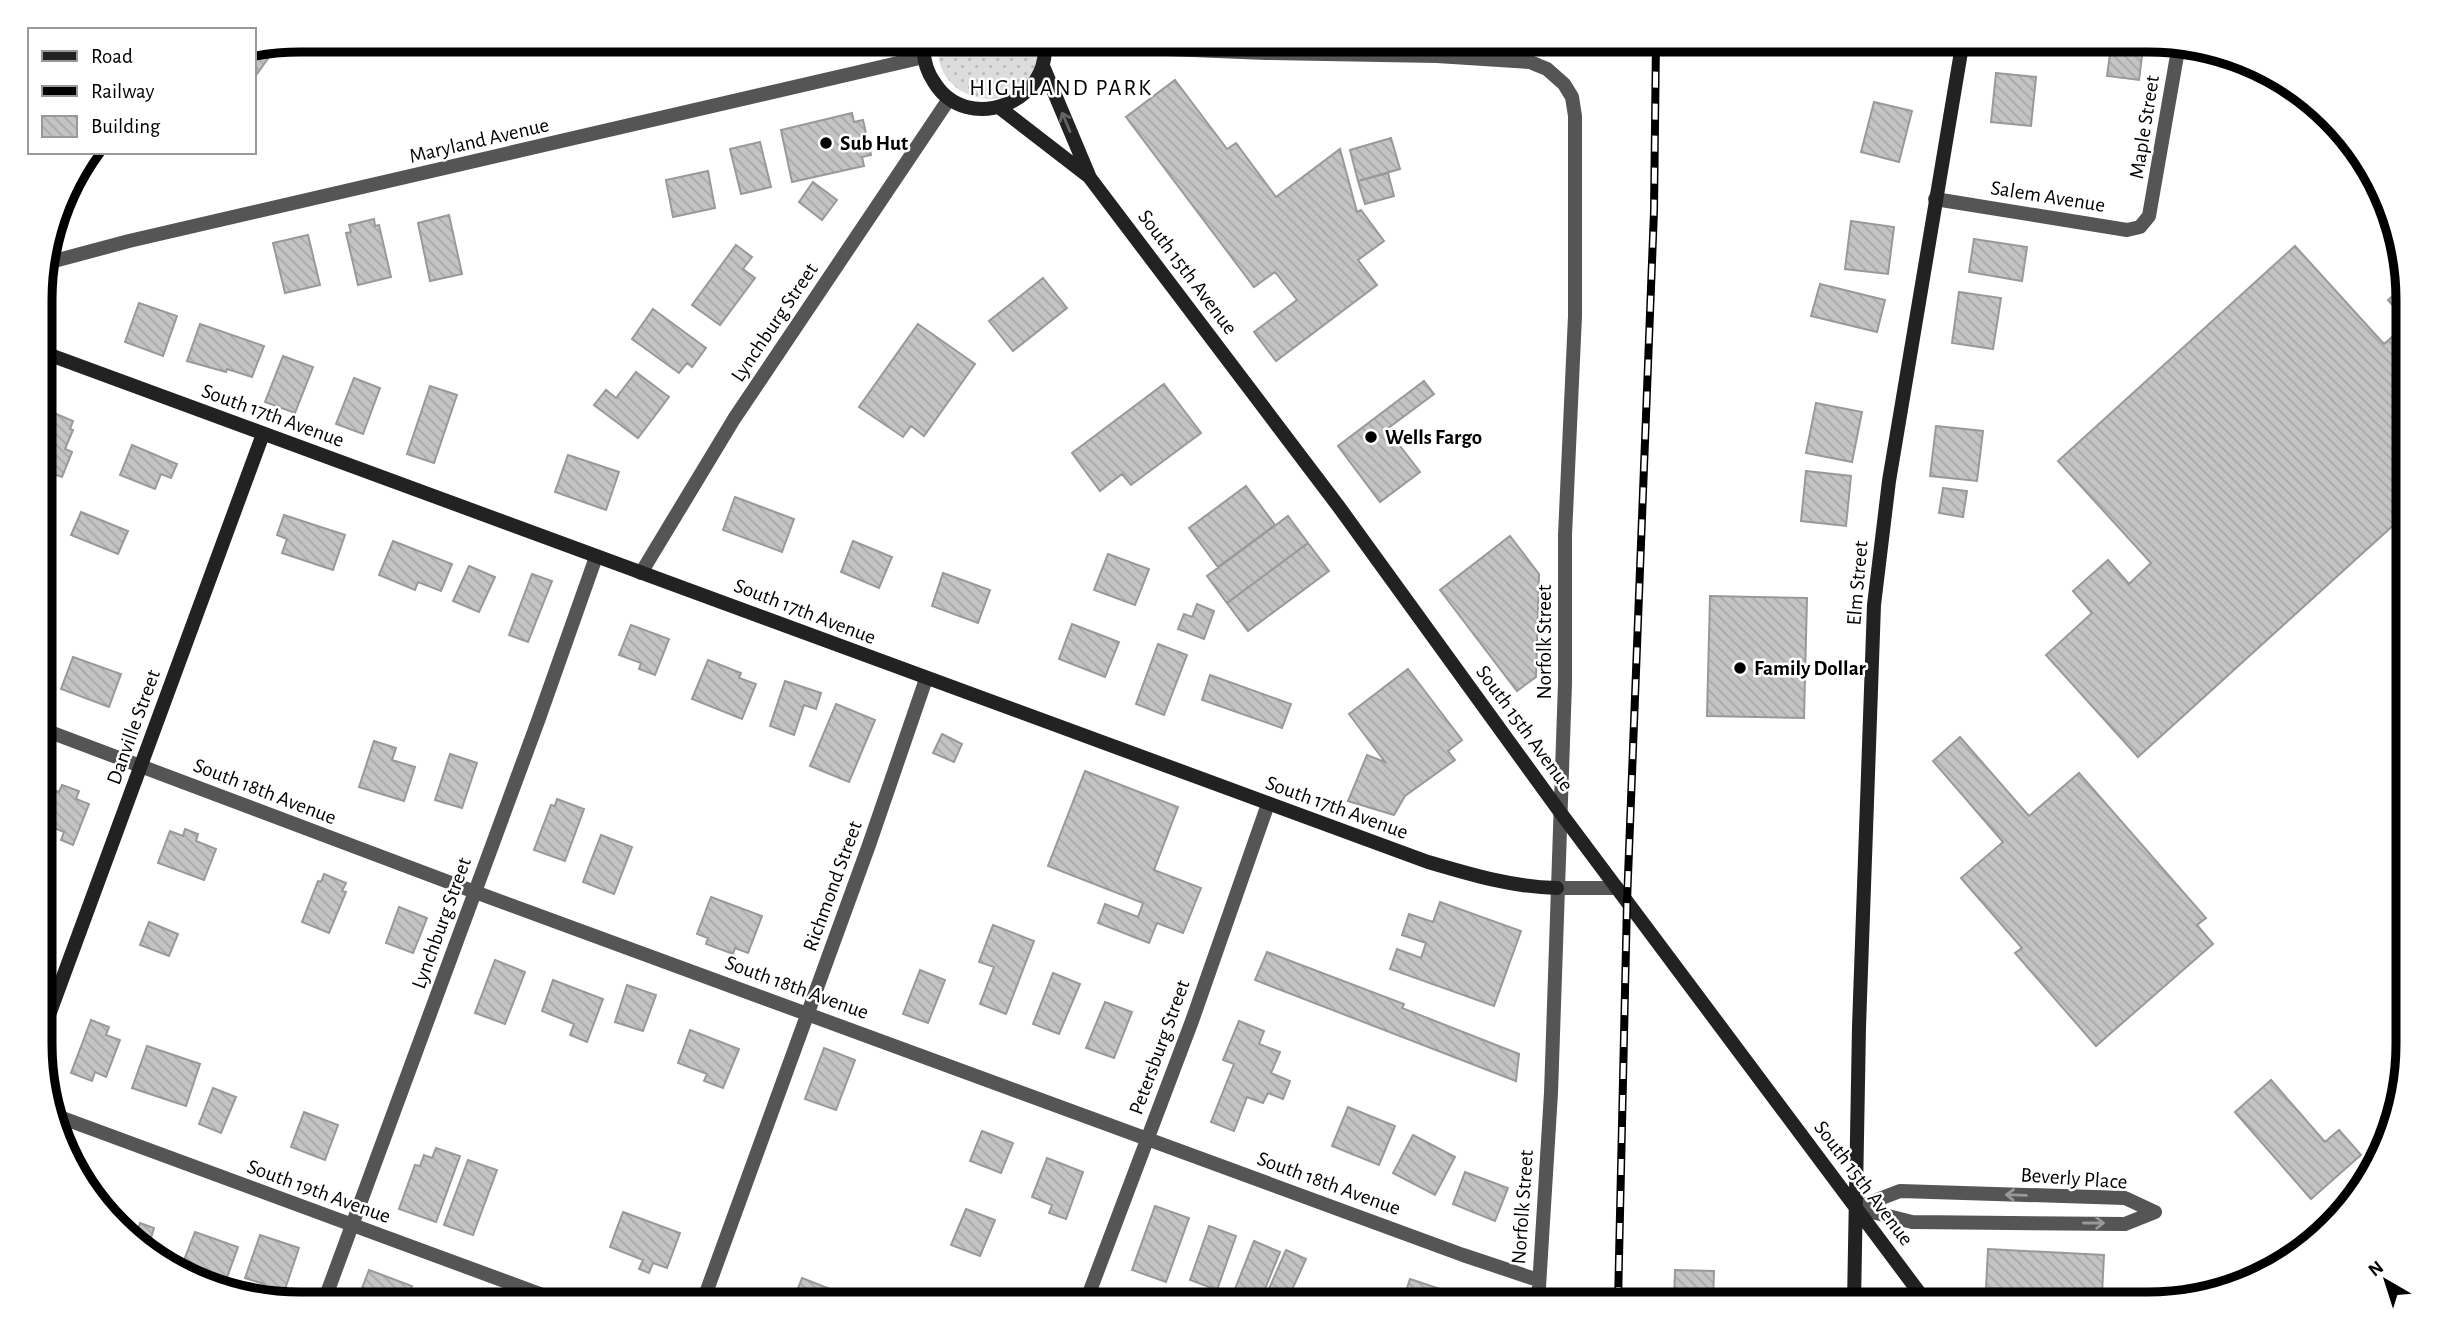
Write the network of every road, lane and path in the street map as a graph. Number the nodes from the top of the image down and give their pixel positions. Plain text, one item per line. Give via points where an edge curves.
1 (899, 52) edge
2 (924, 52) edge
3 (1043, 52) edge
4 (1253, 52) edge
5 (1961, 52) edge
6 (2177, 55) edge
7 (1042, 66) junction
8 (949, 99) junction
9 (1000, 108) junction
10 (1090, 178) junction
11 (1935, 199) junction
12 (2149, 215) joint
13 (56, 261) edge
14 (52, 356) edge
15 (263, 434) junction
16 (596, 557) junction
17 (641, 573) junction
18 (926, 679) junction
19 (52, 733) edge
20 (141, 766) junction
21 (1268, 804) junction
22 (1560, 812) junction
23 (1558, 888) junction
24 (1617, 888) junction
25 (475, 892) junction
26 (52, 1007) edge
27 (808, 1014) junction
28 (65, 1119) edge
29 (1147, 1139) junction
30 (1856, 1208) junction
31 (352, 1226) junction
32 (1538, 1280) junction
33 (327, 1292) edge
34 (534, 1292) edge
35 (706, 1292) edge
36 (1090, 1292) edge
37 (1538, 1292) edge
38 (1854, 1292) edge
39 (1919, 1292) edge

1 - 13 street, Maryland Avenue
2 - 8 street via 928,74
3 - 7 street
4 - 22 street, Norfolk Street via 1530,62 1547,69 1572,97 1575,316
5 - 11 street, Elm Street
6 - 12 street, Maple Street
7 - 9 street via 1019,99
10 -> 7 street, South 15th Avenue
8 - 9 street via 974,109
8 - 17 street, Lynchburg Street via 734,419
9 - 10 street, South 15th Avenue
10 - 22 street, South 15th Avenue via 1339,507
11 - 12 street, Salem Avenue via 2127,230 2140,227
11 - 30 street, Elm Street via 1889,481 1874,605
14 - 15 street, South 17th Avenue
15 - 16 street, South 17th Avenue
15 - 20 street, Danville Street
16 - 17 street, South 17th Avenue
16 - 25 street, Lynchburg Street
17 - 18 street, South 17th Avenue
18 - 21 street, South 17th Avenue
18 - 27 street, Richmond Street
19 - 20 street, South 18th Avenue
20 - 25 street, South 18th Avenue
20 - 26 street, Danville Street
21 - 23 street, South 17th Avenue via 1494,882
21 - 29 street, Petersburg Street
22 - 23 street, Norfolk Street
22 - 24 street, South 15th Avenue
23 - 24 street
23 - 32 street, Norfolk Street
24 - 30 street, South 15th Avenue
25 - 27 street, South 18th Avenue
25 - 31 street, Lynchburg Street
27 - 29 street, South 18th Avenue
27 - 35 street, Richmond Street
28 - 31 street, South 19th Avenue
29 - 32 street, South 18th Avenue
29 - 36 street, Petersburg Street
30 -> 30 street, Beverly Place via 1912,1222 2125,1224 2155,1212 2125,1198 1900,1191
30 - 38 street, Elm Street
30 - 39 street, South 15th Avenue
31 - 33 street, Lynchburg Street
31 - 34 street, South 19th Avenue
32 - 37 street, Norfolk Street

